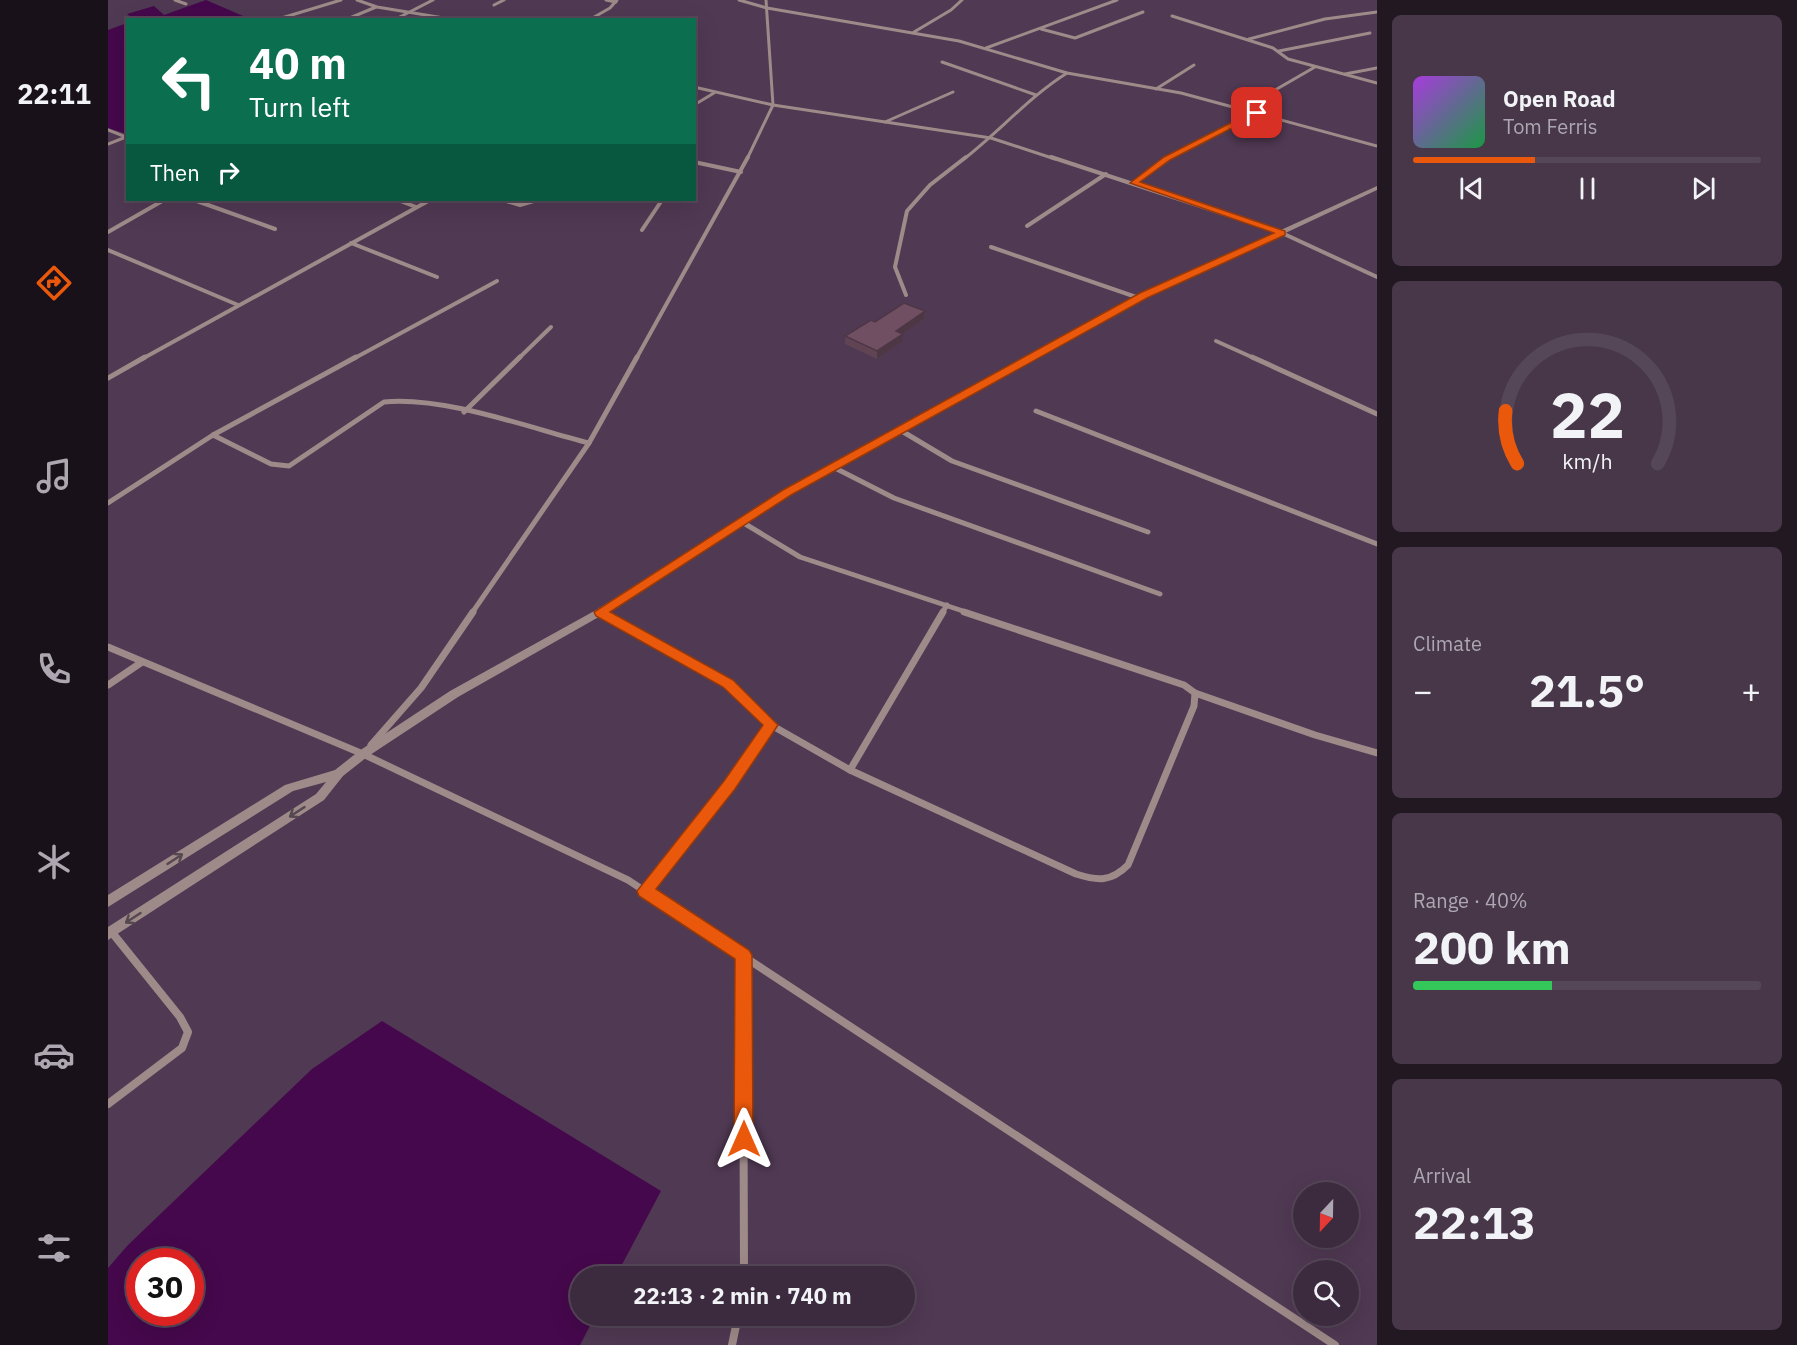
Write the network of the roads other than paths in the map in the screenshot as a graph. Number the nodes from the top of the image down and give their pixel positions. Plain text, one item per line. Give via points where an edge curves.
1 (175, 0) edge
2 (341, 0) edge
3 (361, 0) edge
4 (434, 0) edge
5 (504, 0) edge
6 (606, 0) edge
7 (739, 0) edge
8 (766, 0) edge
9 (962, 0) edge
10 (1117, 0) edge
11 (617, 1) edge
12 (186, 4) dead end
13 (494, 5) dead end
14 (377, 7) junction
15 (767, 8) junction
16 (408, 12) junction
17 (1143, 12) dead end
18 (1377, 12) edge
19 (1172, 16) dead end
20 (282, 18) edge
21 (350, 18) edge
22 (398, 18) edge
23 (447, 18) edge
24 (593, 18) edge
25 (1041, 28) junction
26 (914, 32) junction
27 (1370, 33) dead end
28 (1249, 40) junction
29 (986, 48) junction
30 (1279, 51) junction
31 (942, 62) dead end
32 (1194, 65) dead end
33 (1315, 67) junction
34 (1377, 68) edge
35 (1067, 73) junction
36 (1342, 75) junction
37 (1377, 83) edge
38 (696, 88) edge
39 (1156, 89) junction
40 (953, 92) dead end
41 (714, 93) junction
42 (1270, 93) dead end
43 (1036, 95) junction
44 (696, 104) edge
45 (773, 105) junction
46 (1257, 113) junction
47 (885, 122) junction
48 (108, 130) edge
49 (991, 138) junction
50 (108, 144) edge
51 (1377, 146) edge
52 (696, 162) edge
53 (741, 171) junction
54 (1106, 174) junction
55 (1134, 183) junction
56 (1377, 188) edge
57 (162, 201) edge
58 (197, 201) edge
59 (401, 201) edge
60 (428, 201) edge
61 (507, 201) edge
62 (535, 201) edge
63 (661, 201) edge
64 (416, 207) junction
65 (1027, 226) dead end
66 (275, 229) dead end
67 (642, 230) dead end
68 (108, 232) edge
69 (1282, 233) junction
70 (351, 243) junction
71 (991, 247) dead end
72 (108, 250) edge
73 (437, 277) dead end
74 (1377, 277) edge
75 (496, 281) dead end
76 (906, 295) dead end
77 (1138, 298) junction
78 (238, 305) junction
79 (551, 327) dead end
80 (1216, 341) dead end
81 (108, 378) edge
82 (1036, 411) dead end
83 (464, 412) junction
84 (1377, 414) edge
85 (900, 430) junction
86 (213, 435) junction
87 (589, 443) junction
88 (833, 468) junction
89 (108, 503) edge
90 (742, 522) junction
91 (1148, 532) dead end
92 (1377, 544) edge
93 (1160, 594) dead end
94 (947, 605) junction
95 (600, 612) junction
96 (108, 647) edge
97 (142, 662) junction
98 (108, 685) edge
99 (1195, 693) junction
100 (771, 725) junction
101 (1377, 753) edge
102 (363, 754) junction
103 (850, 770) junction
104 (339, 773) junction
105 (645, 891) junction
106 (108, 902) edge
107 (110, 933) edge
108 (743, 955) junction
109 (108, 1104) edge
110 (744, 1266) edge
111 (736, 1326) edge
112 (732, 1345) edge
113 (1335, 1345) edge

1 - 12 street
2 - 20 street
3 - 14 street
4 - 16 street
5 - 13 street
6 - 11 street
7 - 15 street
8 - 15 street
9 - 26 street
10 - 25 street
11 - 24 street
14 - 16 street
14 - 21 street
15 - 26 street
15 - 45 street
16 - 22 street
16 - 23 street
17 - 25 street via 1075,38
18 - 28 street via 1325,19
19 - 28 street
25 - 29 street
26 - 29 street
27 - 30 street
28 - 30 street
29 - 35 street
30 - 33 street via 1288,59
31 - 43 street
32 - 39 street
33 - 36 street
33 - 42 street
34 - 36 street
35 - 39 street
35 - 43 street
36 - 37 street
38 - 41 street
39 - 46 street
40 - 47 street
41 - 44 street
41 - 45 street
43 - 49 street
45 - 47 street
45 - 53 street
46 - 51 street
46 - 55 street via 1167,159
47 - 49 street
48 - 50 street via 126,137
49 - 54 street
49 - 76 street via 930,185 908,211 896,267
52 - 53 street
53 - 87 street
54 - 55 street
54 - 65 street
55 - 69 street
56 - 69 street
57 - 68 street
58 - 66 street
59 - 64 street
60 - 64 street
61 - 62 street via 525,205
63 - 67 street
64 - 70 street
69 - 74 street
69 - 77 street
70 - 73 street
70 - 78 street
71 - 77 street
72 - 78 street
75 - 86 street
77 - 85 street
78 - 81 street
79 - 83 street
80 - 84 street
82 - 92 street
83 - 86 street via 391,400 289,466 271,464
83 - 87 street
85 - 88 street
85 - 91 street via 952,461
86 - 89 street
87 - 102 street via 421,688
88 - 90 street
88 - 93 street via 894,498
90 - 94 street via 800,557
90 - 95 street
94 - 99 street via 1184,685
94 - 103 street
95 - 100 street via 728,683
95 - 102 street via 454,694
96 - 97 street
97 - 98 street
97 - 102 street
99 - 101 street
99 - 103 street via 1194,706 1128,865 1116,879 1100,881 1076,874
100 - 103 street
100 - 105 street via 730,785
102 - 104 street
102 - 105 street
106 -> 104 street via 289,788
104 -> 107 street via 320,797
105 - 108 street
107 - 109 street via 188,1032 182,1048
108 - 110 street
108 - 113 street
111 - 112 street

